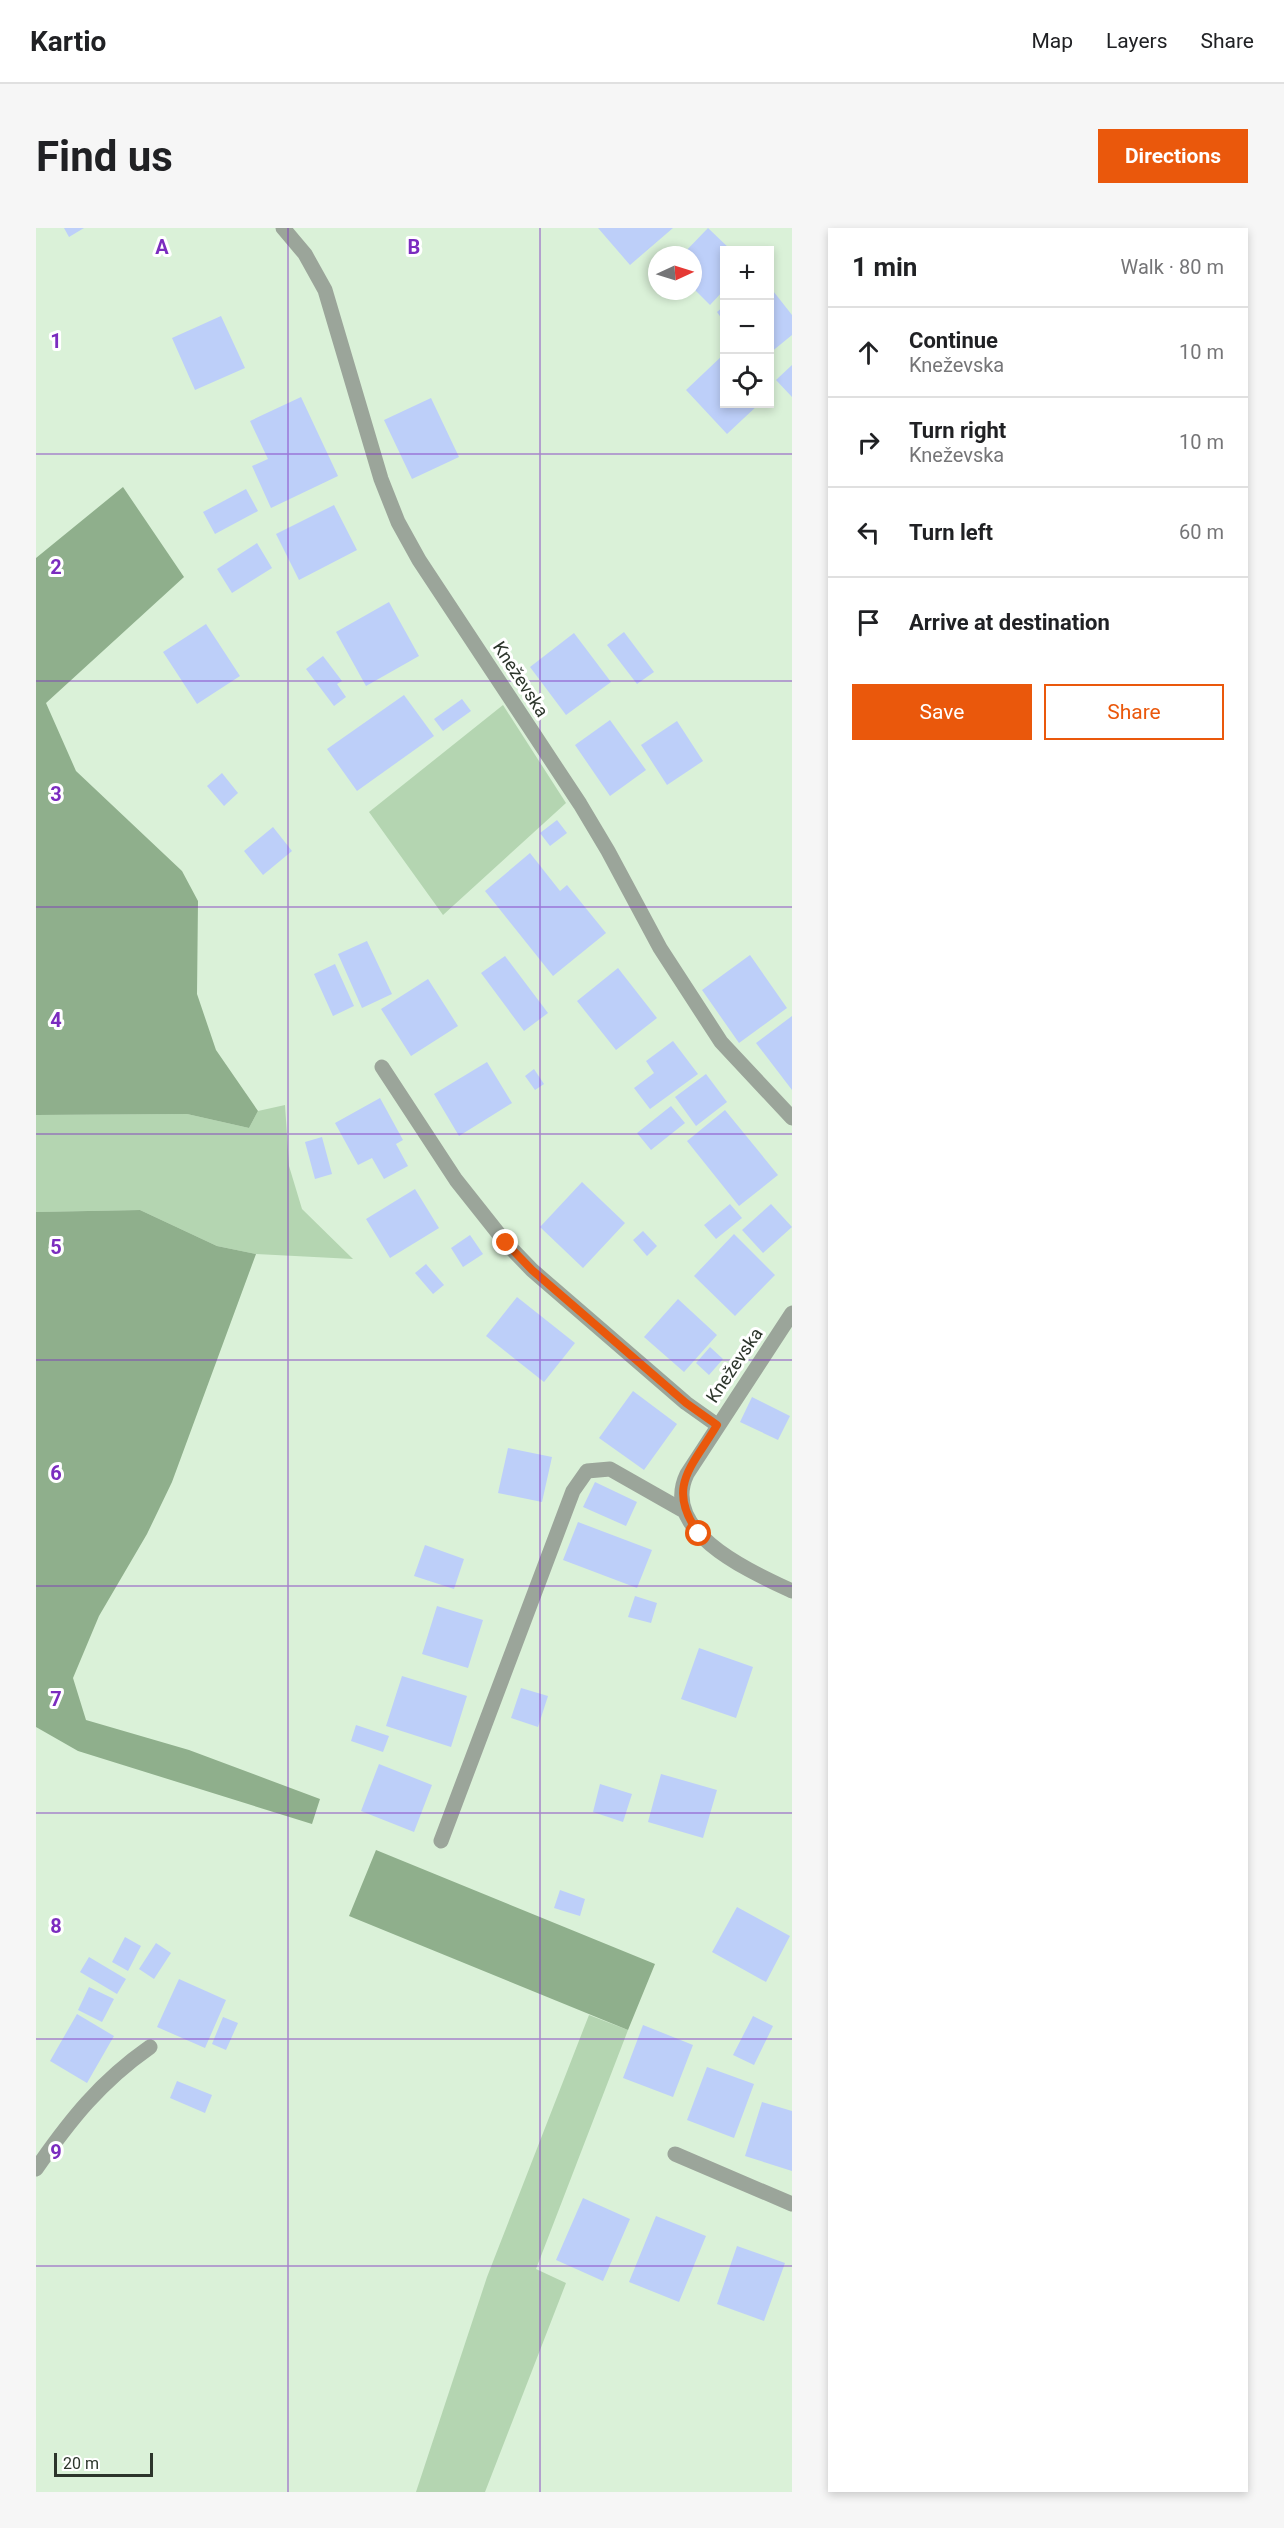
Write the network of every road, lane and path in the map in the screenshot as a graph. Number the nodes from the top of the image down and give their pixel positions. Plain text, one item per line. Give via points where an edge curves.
1 (283, 228) edge
2 (382, 1067) dead end
3 (792, 1118) edge
4 (791, 1318) edge
5 (717, 1425) junction
6 (684, 1511) junction
7 (792, 1591) edge
8 (441, 1840) dead end
9 (150, 2048) dead end
10 (675, 2154) dead end
11 (36, 2169) edge
12 (792, 2204) edge

1 - 3 street, Kneževska via 305,254 325,290 381,479 419,560 580,804 660,948 721,1042
2 - 5 street via 456,1180 506,1243 686,1403
4 - 5 street, Kneževska
5 - 6 street, Kneževska via 682,1484
6 - 7 street via 699,1534 720,1551
6 - 8 street via 610,1469 587,1471 580,1478
9 - 11 street via 123,2066 88,2099
10 - 12 street

